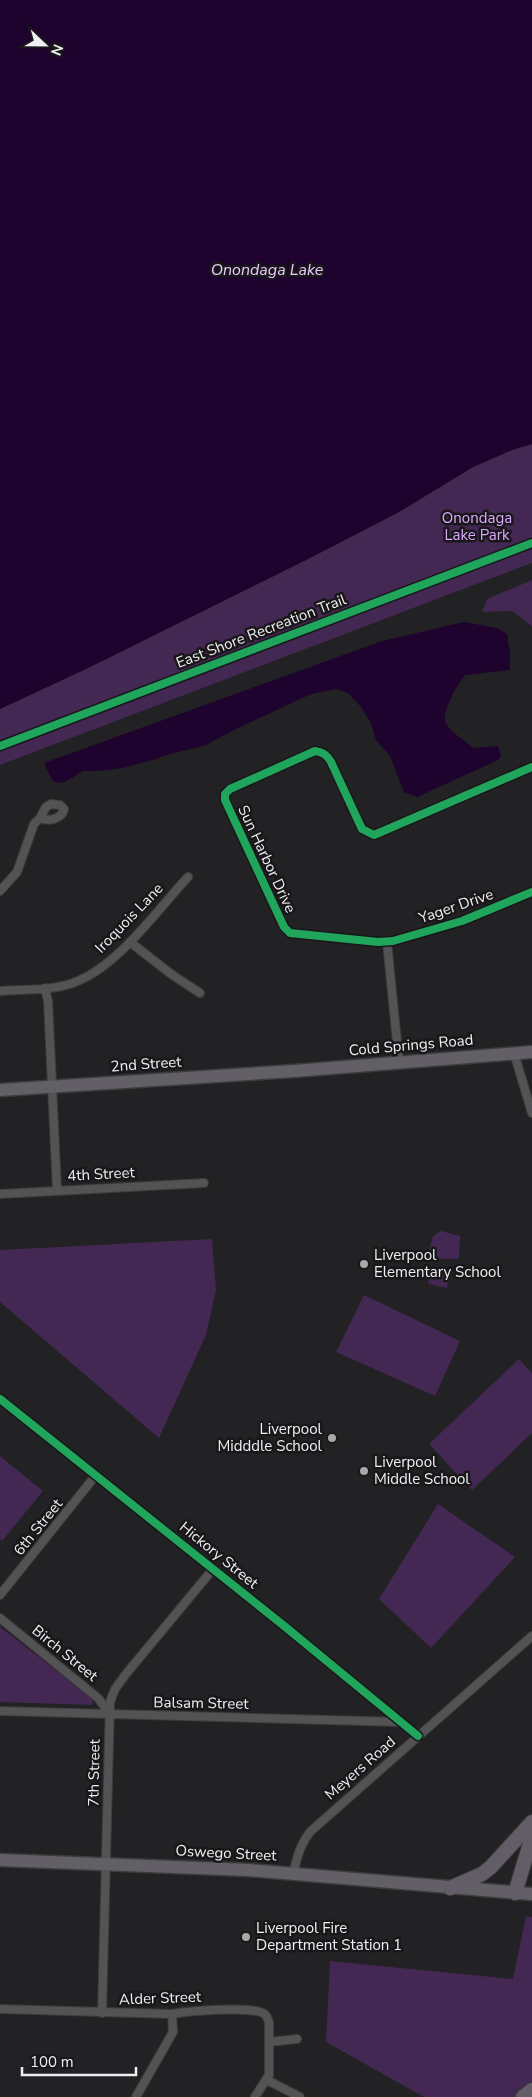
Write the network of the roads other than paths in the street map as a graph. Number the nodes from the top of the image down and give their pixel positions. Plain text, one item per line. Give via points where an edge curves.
1 (532, 767) edge
2 (40, 818) dead end
3 (188, 877) dead end
4 (0, 892) edge
5 (532, 892) edge
6 (130, 942) junction
7 (387, 942) junction
8 (45, 988) junction
9 (0, 991) edge
10 (200, 993) dead end
11 (532, 1052) edge
12 (514, 1053) junction
13 (399, 1062) junction
14 (294, 1070) joint
15 (52, 1086) junction
16 (0, 1090) edge
17 (532, 1113) edge
18 (204, 1183) dead end
19 (58, 1190) junction
20 (0, 1194) edge
21 (0, 1399) edge
22 (96, 1475) junction
23 (213, 1569) junction
24 (0, 1596) edge
25 (0, 1618) edge
26 (532, 1636) edge
27 (0, 1711) edge
28 (109, 1714) junction
29 (401, 1722) junction
30 (418, 1736) junction
31 (532, 1822) edge
32 (532, 1837) edge
33 (0, 1860) edge
34 (106, 1864) junction
35 (293, 1874) junction
36 (450, 1888) junction
37 (515, 1893) junction
38 (532, 1894) edge
39 (0, 2009) edge
40 (102, 2013) junction
41 (172, 2014) junction
42 (297, 2039) dead end
43 (269, 2042) junction
44 (267, 2080) junction
45 (532, 2090) edge
46 (136, 2097) edge
47 (256, 2097) edge
48 (300, 2097) edge
49 (523, 2097) edge

1 - 7 street, Sun Harbor Drive via 374,835 362,829 331,762 321,752 315,751 230,789 225,800 284,927 290,933
2 - 4 street via 34,824 17,872
3 - 6 street, Iroquois Lane
5 - 7 street, Yager Drive via 462,921
6 - 8 street, Iroquois Lane via 106,964 82,979
6 - 10 street
7 - 13 street
8 - 9 street, Iroquois Lane
8 - 15 street
11 - 12 main road, Cold Springs Road
12 - 13 main road, Cold Springs Road
12 - 17 street
13 - 14 main road, Cold Springs Road
14 - 15 main road, 2nd Street
15 - 16 main road, 2nd Street
15 - 19 street
18 - 19 street, 4th Street
19 - 20 street, 4th Street
21 - 22 street, Hickory Street
22 - 23 street, Hickory Street
22 - 24 street, 6th Street
23 - 28 street, 7th Street via 115,1689
23 - 29 street, Hickory Street
25 - 28 street, Birch Street via 98,1698
26 - 30 street, Meyers Road
27 - 28 street, Balsam Street
28 - 29 street, Balsam Street
28 - 34 street, 7th Street
29 - 30 street, Hickory Street
30 - 35 street, Meyers Road via 311,1831 298,1853
31 - 36 highway via 492,1867
32 - 37 highway
33 - 34 main road, Oswego Street
34 - 35 main road, Oswego Street
34 - 40 street, 7th Street
35 - 36 main road, Oswego Street
36 - 37 main road, Oswego Street
37 - 38 main road, Oswego Street
39 - 40 street, Alder Street
40 - 41 street, Alder Street
41 - 43 street, Alder Street via 194,2010 262,2013 269,2023
41 - 46 street via 173,2032
42 - 43 street
43 - 44 street
44 - 47 street
44 - 48 street
45 - 49 highway

